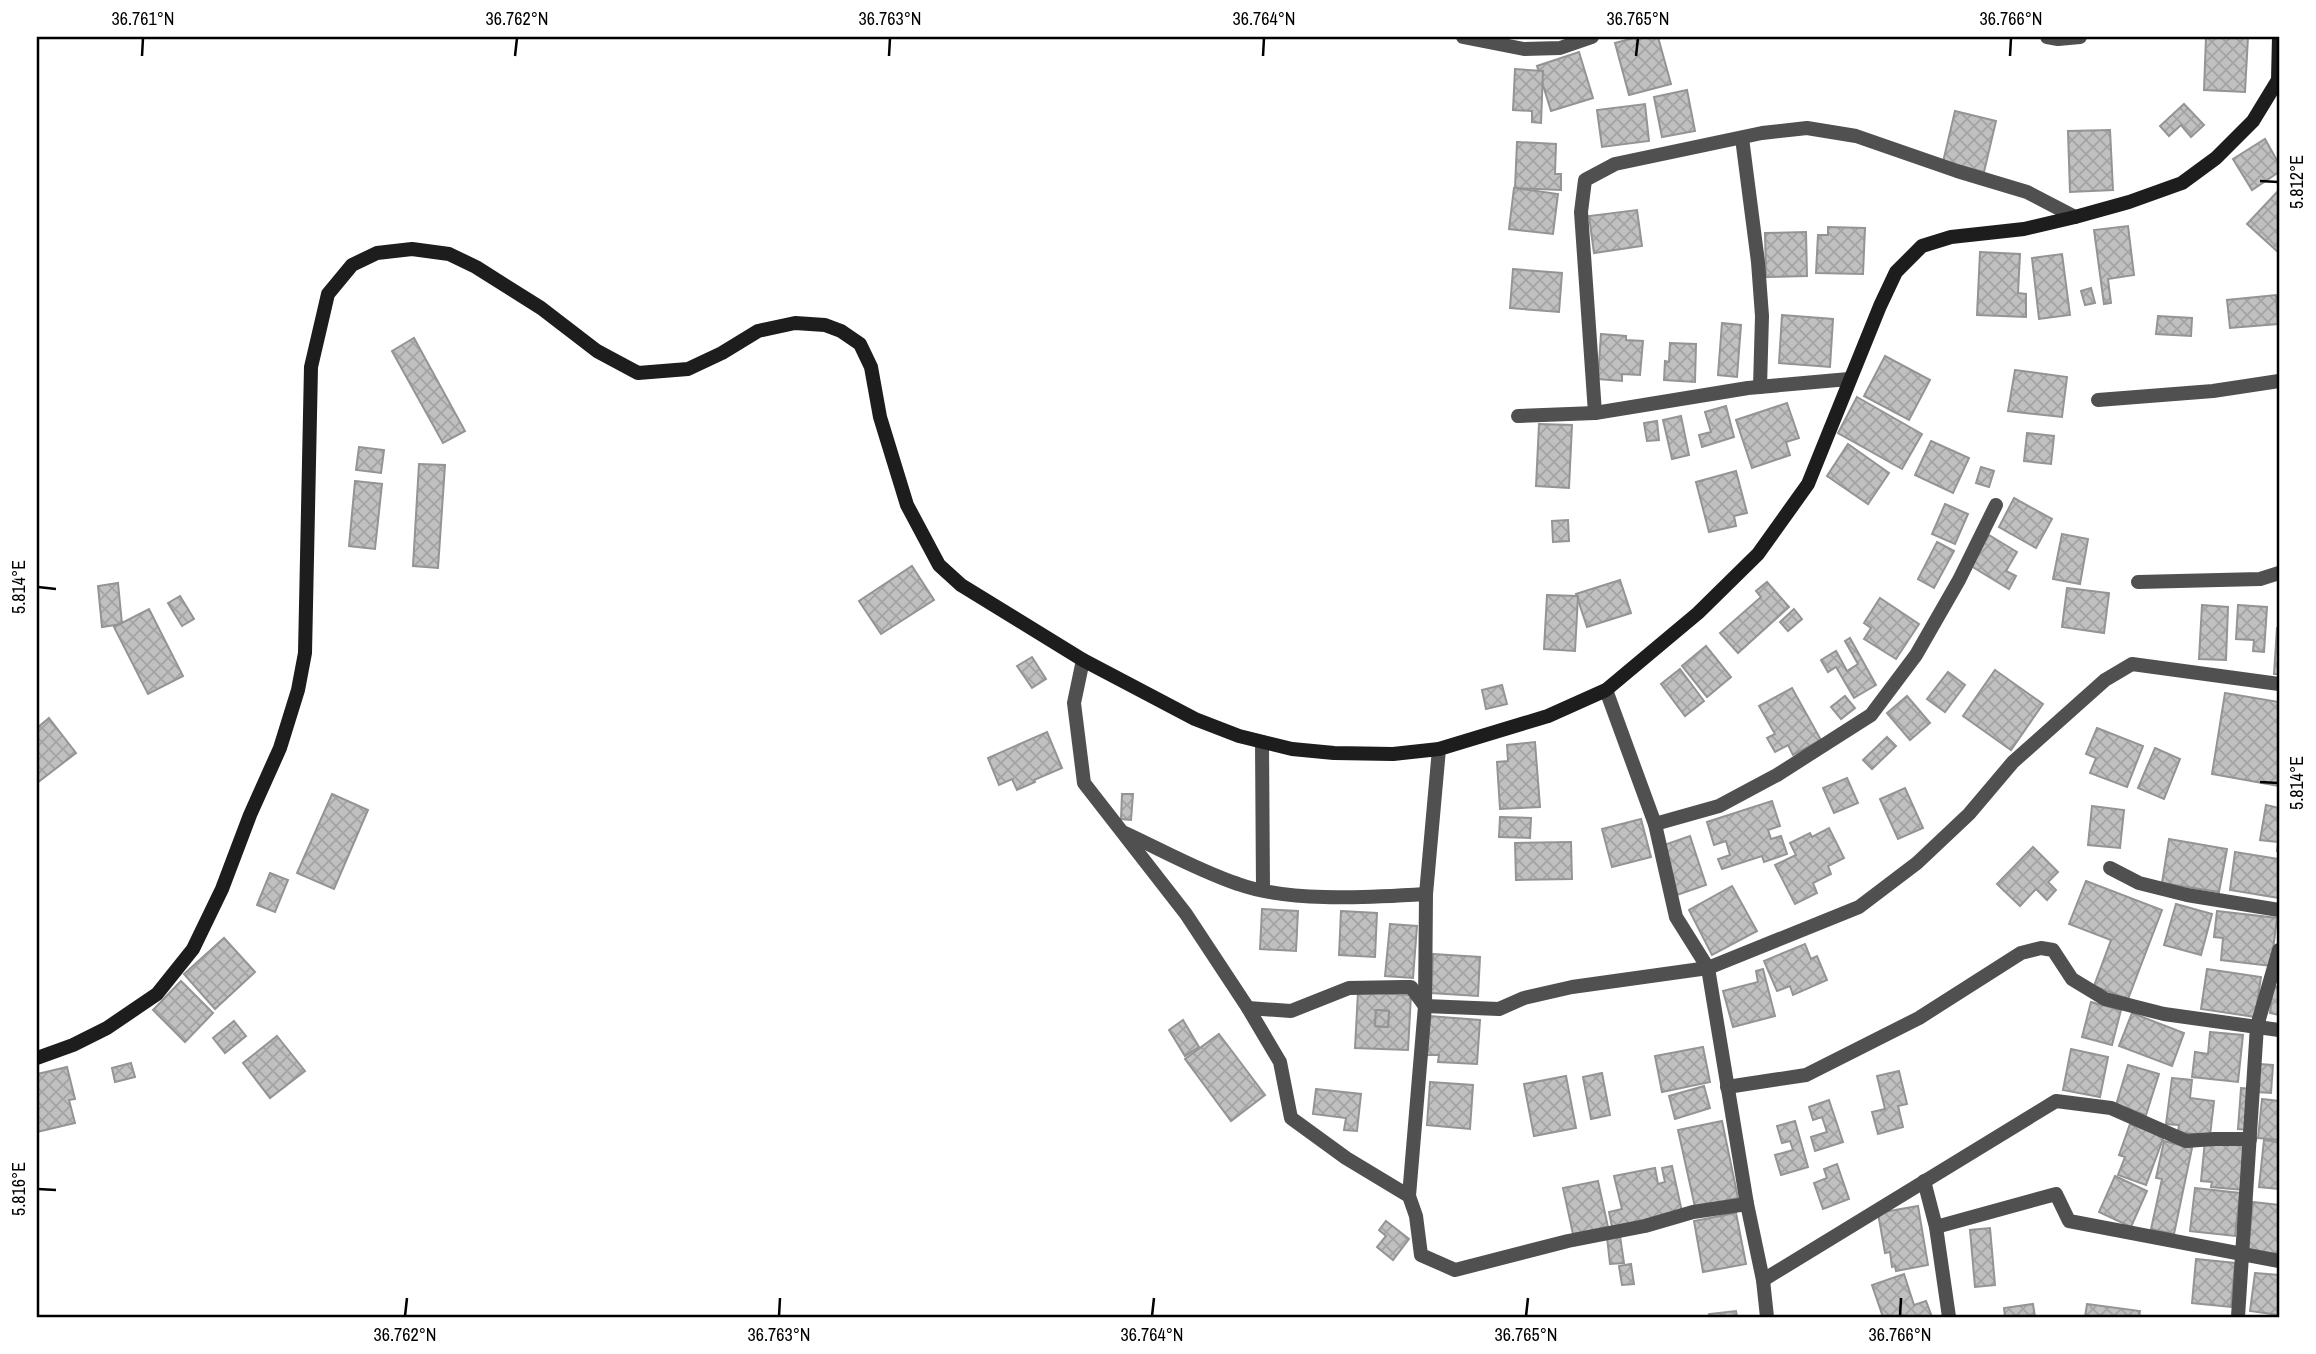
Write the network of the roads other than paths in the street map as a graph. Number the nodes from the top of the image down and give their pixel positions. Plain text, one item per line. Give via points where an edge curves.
1 (1463, 37) edge
2 (1592, 37) edge
3 (2047, 37) edge
4 (2080, 37) edge
5 (2279, 37) edge
6 (2278, 73) edge
7 (1742, 138) junction
8 (2075, 217) junction
9 (1849, 379) junction
10 (2279, 381) edge
11 (1760, 387) junction
12 (2098, 400) dead end
13 (1595, 413) junction
14 (1518, 416) dead end
15 (1996, 505) dead end
16 (2279, 573) edge
17 (2138, 582) dead end
18 (1083, 660) junction
19 (2279, 684) edge
20 (1606, 690) junction
21 (1262, 742) junction
22 (1439, 749) junction
23 (1655, 824) junction
24 (1120, 831) junction
25 (2110, 868) dead end
26 (1263, 889) junction
27 (1426, 894) junction
28 (2279, 910) edge
29 (2279, 950) edge
30 (1708, 968) junction
31 (1425, 1006) junction
32 (1248, 1008) junction
33 (2257, 1026) junction
34 (2279, 1030) edge
35 (37, 1058) edge
36 (1727, 1087) junction
37 (2250, 1139) junction
38 (1924, 1181) junction
39 (1409, 1196) junction
40 (1747, 1205) junction
41 (1936, 1227) junction
42 (2241, 1253) junction
43 (2279, 1261) edge
44 (1763, 1280) junction
45 (1767, 1317) edge
46 (1949, 1317) edge
47 (2238, 1317) edge

1 - 2 street via 1524,49 1560,48
3 - 4 street
5 - 6 main road
6 - 8 main road via 2253,121 2216,158 2182,183
7 - 8 street via 1807,128 1856,136 2027,192
7 - 11 street via 1762,316
7 - 13 street via 1615,164 1585,180 1581,212
8 - 9 main road via 1922,246 1896,272
9 - 11 street
9 - 20 main road via 1808,484 1758,554 1698,613
10 - 12 street
11 - 13 street
13 - 14 street
15 - 23 street via 1916,655 1871,715 1719,806
16 - 17 street via 2260,579
18 - 21 main road via 1195,719
18 - 24 street via 1074,703 1084,783
18 - 35 main road via 961,585 939,565 907,505 880,417 871,367 860,344 841,331 795,323 758,331 688,369 638,373 449,254 412,249 377,253 352,265 328,293 325,305 311,367 305,653 280,748 222,889 193,950 157,993 107,1028
19 - 30 street via 2132,664 2105,680 2013,762 1969,814 1917,863 1859,907
20 - 22 main road via 1548,716
20 - 23 street
21 - 22 main road via 1334,753
21 - 26 street
22 - 27 street
23 - 30 street via 1676,917
24 - 26 street via 1239,885
24 - 32 street via 1186,914
25 - 28 street via 2139,883 2175,892
26 - 27 street via 1326,896
27 - 31 street
29 - 33 street
30 - 31 street via 1572,987 1499,1009
30 - 36 street
31 - 32 street via 1404,986 1349,988 1291,1011
31 - 39 street
32 - 39 street via 1280,1062 1291,1118
33 - 34 street
33 - 36 street via 2164,1014 2105,999 2072,979 2053,950 2041,948 2021,953 1919,1017 1806,1075
33 - 37 street
36 - 40 street
37 - 38 street via 2186,1141 2111,1108 2056,1101
37 - 42 street
38 - 41 street
38 - 44 street
39 - 40 street via 1421,1255 1455,1270 1693,1212
40 - 44 street
41 - 42 street via 2056,1194 2069,1221
41 - 46 street
42 - 43 street
42 - 47 street
44 - 45 street

